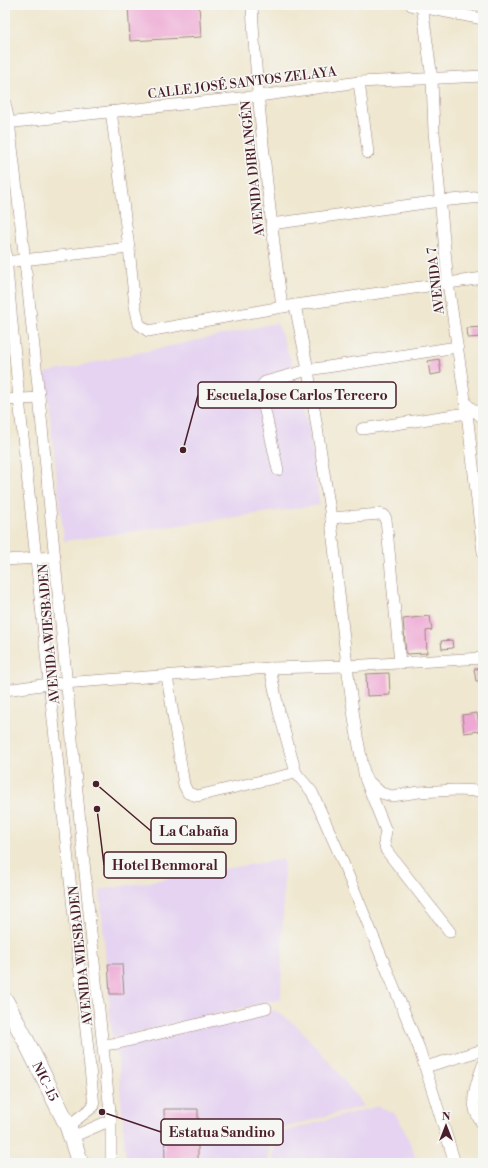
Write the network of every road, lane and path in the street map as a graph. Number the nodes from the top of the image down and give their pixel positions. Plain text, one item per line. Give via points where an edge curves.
1 (252, 5) edge
2 (418, 6) edge
3 (483, 19) edge
4 (483, 76) edge
5 (432, 79) junction
6 (359, 82) junction
7 (258, 96) junction
8 (5, 103) edge
9 (111, 110) junction
10 (7, 122) edge
11 (368, 153) dead end
12 (483, 197) edge
13 (440, 201) junction
14 (271, 224) junction
15 (5, 247) edge
16 (129, 248) junction
17 (25, 260) junction
18 (6, 262) edge
19 (483, 278) edge
20 (448, 283) junction
21 (296, 305) junction
22 (282, 307) junction
23 (458, 347) junction
24 (308, 370) junction
25 (39, 398) junction
26 (19, 399) junction
27 (5, 400) edge
28 (466, 408) junction
29 (483, 418) edge
30 (362, 429) dead end
31 (278, 470) dead end
32 (331, 518) junction
33 (483, 552) edge
34 (36, 558) junction
35 (56, 558) junction
36 (5, 560) edge
37 (483, 658) edge
38 (400, 663) junction
39 (347, 666) junction
40 (270, 668) junction
41 (167, 676) junction
42 (49, 684) junction
43 (66, 684) junction
44 (5, 690) edge
45 (296, 773) junction
46 (365, 778) junction
47 (483, 791) edge
48 (450, 932) dead end
49 (5, 1001) edge
50 (266, 1008) dead end
51 (103, 1045) junction
52 (483, 1050) edge
53 (483, 1065) edge
54 (425, 1067) junction
55 (109, 1098) junction
56 (94, 1106) junction
57 (112, 1120) junction
58 (483, 1125) edge
59 (70, 1132) junction
60 (80, 1163) edge
61 (112, 1163) edge
62 (455, 1163) edge

1 - 7 street, AVENIDA DIRIANGÉN
2 - 3 street
2 - 5 street, AVENIDA 7
4 - 5 street, CALLE JOSÉ SANTOS ZELAYA
5 - 6 street, CALLE JOSÉ SANTOS ZELAYA
5 - 13 street, AVENIDA 7
6 - 7 street, CALLE JOSÉ SANTOS ZELAYA
6 - 11 street
7 - 9 street, CALLE JOSÉ SANTOS ZELAYA
7 - 14 street, AVENIDA DIRIANGÉN
8 - 10 street, AVENIDA WIESBADEN
9 - 10 street, CALLE JOSÉ SANTOS ZELAYA
9 - 16 street
10 - 17 street, AVENIDA WIESBADEN
12 - 13 street
13 - 14 street
13 - 20 street, AVENIDA 7
14 - 22 street, AVENIDA DIRIANGÉN
15 - 18 street, AVENIDA WIESBADEN
16 - 17 street
16 - 22 street via 136,312 139,324 148,330
17 - 18 street
17 - 25 street, AVENIDA WIESBADEN
18 - 26 street, AVENIDA WIESBADEN
19 - 20 street
20 - 21 street
20 - 23 street, AVENIDA 7
21 - 22 street
21 - 24 street
23 - 24 street
23 - 28 street, AVENIDA 7
24 - 31 street via 266,382 260,388
24 - 32 street
25 - 26 street
25 - 35 street, AVENIDA WIESBADEN
26 - 27 street
26 - 34 street, AVENIDA WIESBADEN
28 - 29 street
28 - 30 street
28 - 33 street, AVENIDA 7
32 - 38 street via 380,514 386,519
32 - 39 street
34 - 35 street
34 - 36 street
34 - 42 street, AVENIDA WIESBADEN
35 - 43 street, AVENIDA WIESBADEN
37 - 38 street
38 - 39 street
39 - 40 street
39 - 46 street
40 - 41 street
40 - 45 street via 278,712
41 - 43 street
41 - 45 street via 184,785 188,793 197,796
42 - 43 street
42 - 44 street
42 - 56 street, AVENIDA WIESBADEN
43 - 51 street, AVENIDA WIESBADEN
45 - 54 street via 312,792 339,853
46 - 47 street via 381,793 392,796 441,790
46 - 48 street via 386,831 386,850
49 - 59 highway, NIC-15 / NIC-15
50 - 51 street
51 - 55 street, AVENIDA WIESBADEN
52 - 54 street
53 - 58 street via 474,1090 473,1102 477,1117
54 - 62 street
55 - 56 street
55 - 57 street, AVENIDA WIESBADEN
56 - 59 street
57 - 59 street
57 - 61 street, AVENIDA WIESBADEN
59 - 60 highway, NIC-15 / NIC-15

